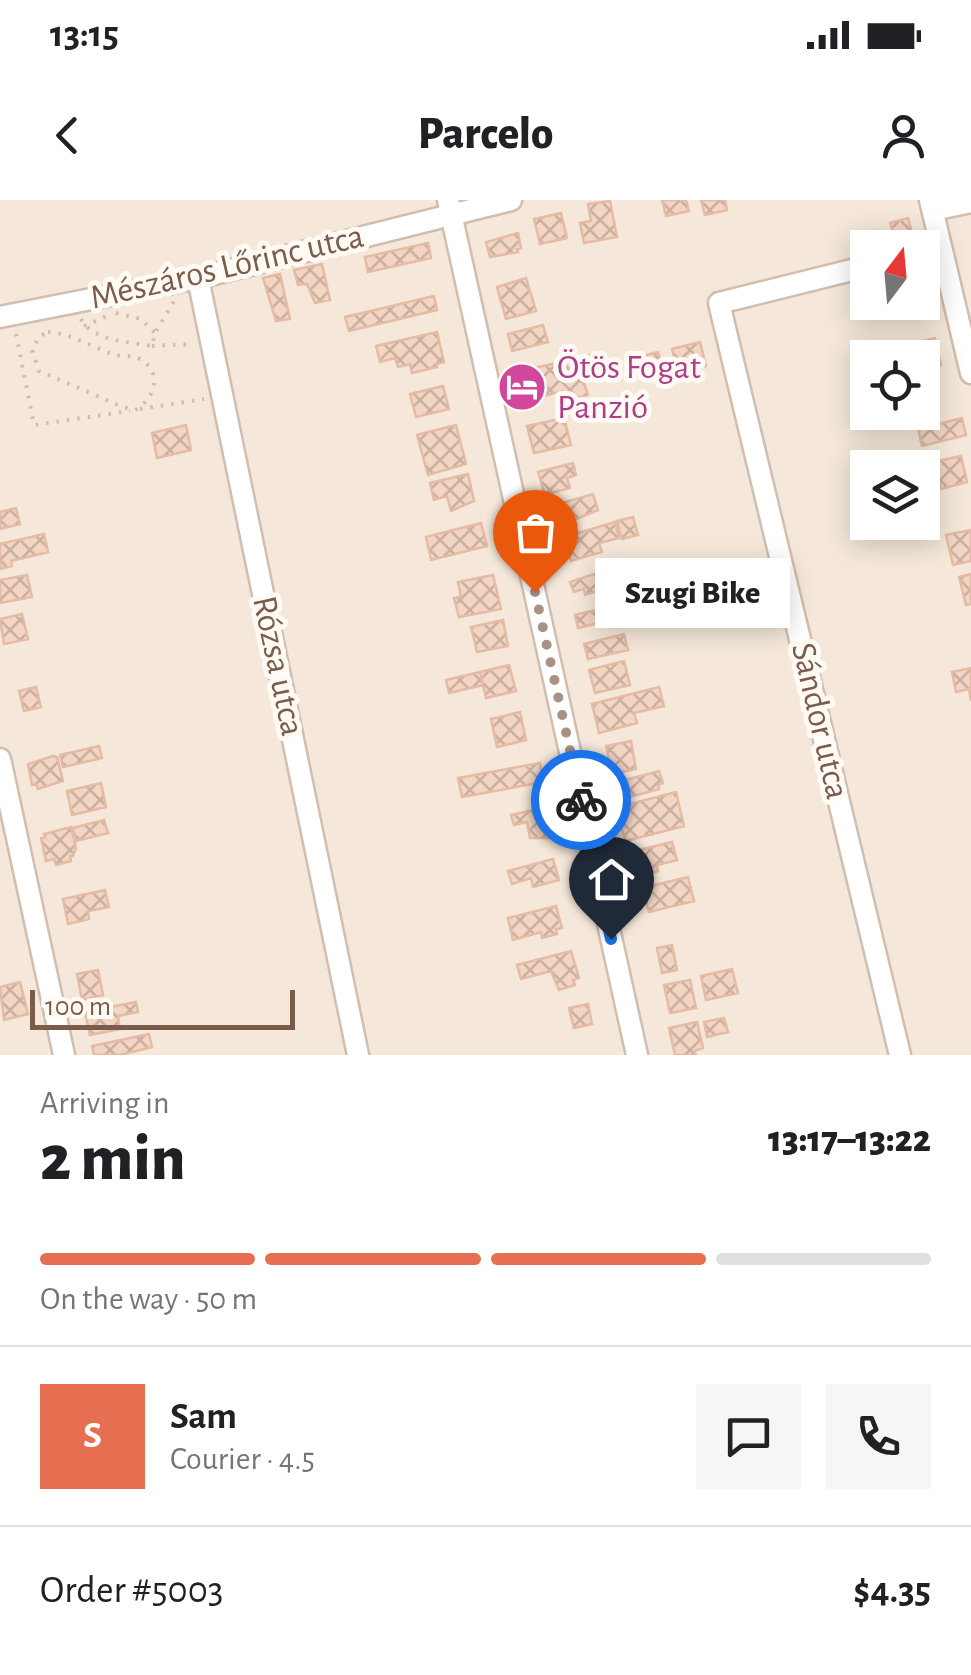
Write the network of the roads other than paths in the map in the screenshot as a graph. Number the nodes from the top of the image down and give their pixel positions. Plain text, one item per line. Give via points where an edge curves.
1 (511, 200) edge
2 (971, 202) edge
3 (932, 205) edge
4 (450, 207) edge
5 (931, 230) edge
6 (850, 270) edge
7 (940, 278) edge
8 (193, 279) junction
9 (6, 316) edge
10 (971, 374) edge
11 (0, 758) edge
12 (64, 1055) edge
13 (358, 1055) edge
14 (637, 1055) edge
15 (900, 1055) edge

1 - 4 street, Mészáros Lőrinc utca
2 - 3 street
3 - 5 street
4 - 8 street, Mészáros Lőrinc utca
4 - 14 street
6 - 15 street, Sándor utca via 720,303
7 - 10 street
8 - 9 street, Mészáros Lőrinc utca
8 - 13 street, Rózsa utca via 212,342
11 - 12 street

